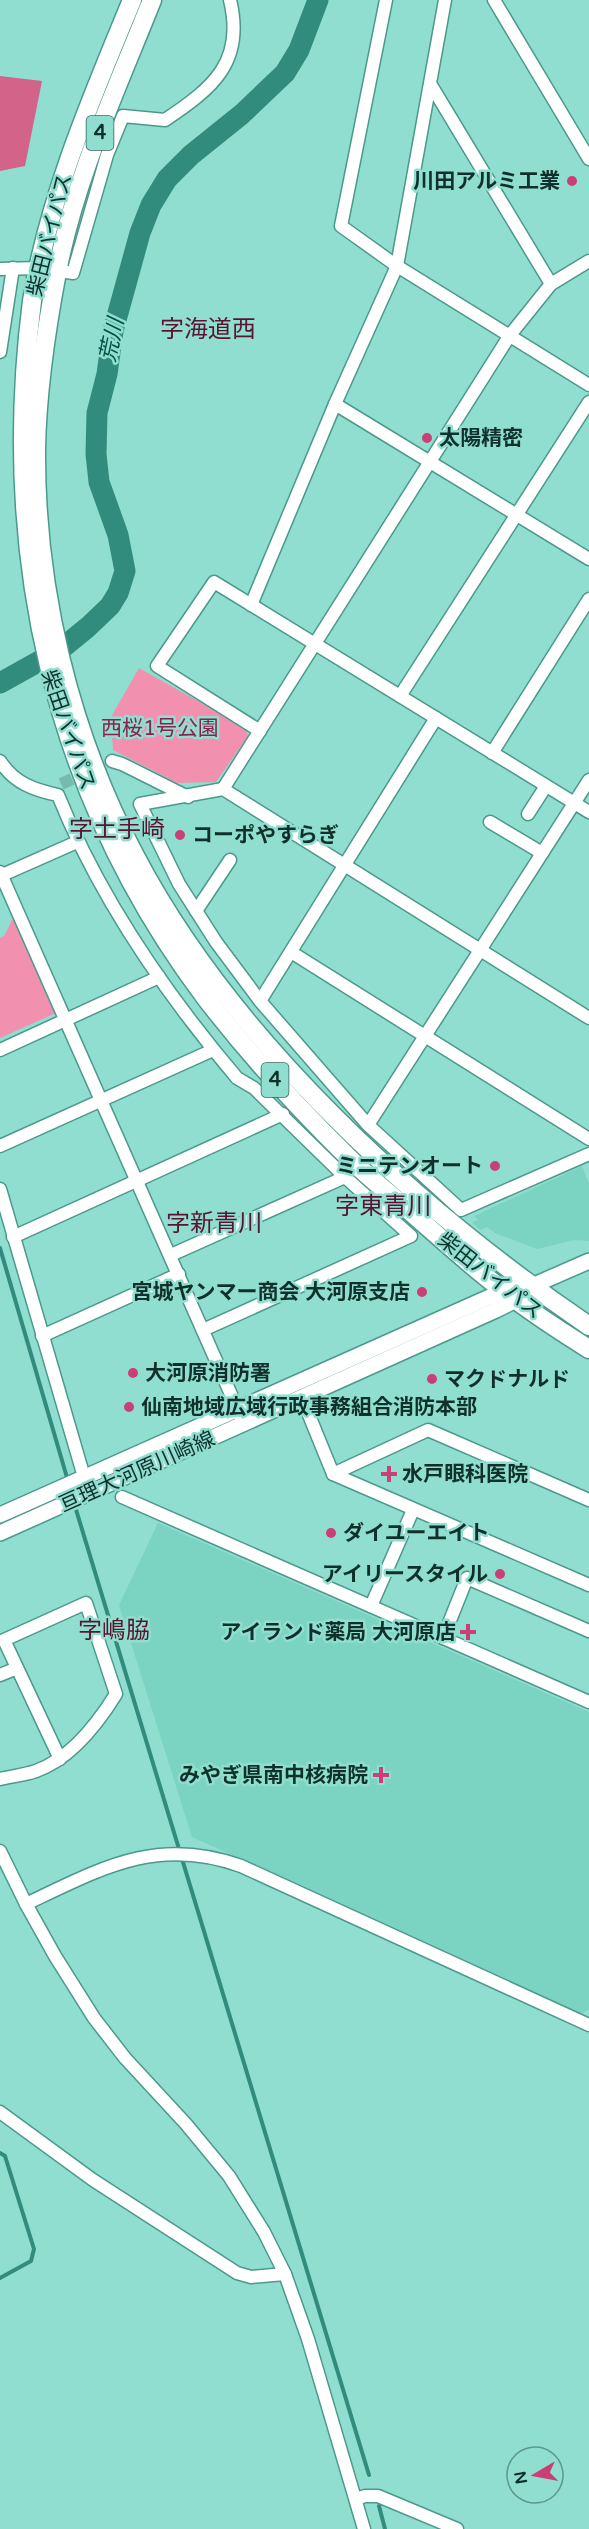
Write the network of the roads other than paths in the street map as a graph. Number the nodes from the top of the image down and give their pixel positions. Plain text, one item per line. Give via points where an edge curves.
1 (132, 0) edge
2 (152, 0) edge
3 (230, 0) edge
4 (386, 0) edge
5 (494, 0) edge
6 (448, 2) edge
7 (431, 85) junction
8 (589, 159) edge
9 (589, 261) edge
10 (397, 266) junction
11 (13, 268) junction
12 (39, 268) junction
13 (0, 269) edge
14 (58, 270) junction
15 (551, 284) junction
16 (510, 335) junction
17 (0, 352) edge
18 (589, 384) edge
19 (589, 402) edge
20 (335, 404) junction
21 (429, 462) junction
22 (517, 515) junction
23 (589, 559) edge
24 (589, 599) edge
25 (251, 605) junction
26 (314, 644) junction
27 (400, 696) junction
28 (436, 718) junction
29 (70, 720) junction
30 (260, 731) junction
31 (492, 753) junction
32 (0, 761) edge
33 (112, 761) dead end
34 (589, 780) edge
35 (546, 786) junction
36 (223, 789) junction
37 (188, 797) junction
38 (574, 803) junction
39 (589, 812) edge
40 (528, 814) dead end
41 (490, 822) dead end
42 (77, 843) junction
43 (542, 853) junction
44 (230, 860) dead end
45 (345, 865) junction
46 (0, 875) edge
47 (196, 911) junction
48 (480, 950) junction
49 (291, 952) junction
50 (159, 977) junction
51 (260, 1001) junction
52 (589, 1018) edge
53 (66, 1020) junction
54 (424, 1037) junction
55 (0, 1050) edge
56 (213, 1050) junction
57 (102, 1101) junction
58 (282, 1114) junction
59 (368, 1125) junction
60 (589, 1139) edge
61 (0, 1146) edge
62 (589, 1154) edge
63 (345, 1177) junction
64 (137, 1180) junction
65 (0, 1189) edge
66 (13, 1237) junction
67 (171, 1255) junction
68 (589, 1261) edge
69 (179, 1274) junction
70 (532, 1286) junction
71 (509, 1295) junction
72 (589, 1326) edge
73 (203, 1330) junction
74 (42, 1336) junction
75 (589, 1349) edge
76 (302, 1398) junction
77 (238, 1408) junction
78 (244, 1424) junction
79 (190, 1429) junction
80 (197, 1445) junction
81 (333, 1474) junction
82 (73, 1482) junction
83 (122, 1497) dead end
84 (589, 1500) edge
85 (414, 1510) junction
86 (0, 1515) edge
87 (0, 1533) edge
88 (589, 1585) edge
89 (371, 1606) junction
90 (589, 1631) edge
91 (442, 1638) junction
92 (17, 1668) junction
93 (0, 1675) edge
94 (589, 1702) edge
95 (60, 1759) junction
96 (0, 1779) edge
97 (0, 1851) edge
98 (26, 1904) junction
99 (589, 2025) edge
100 (0, 2112) edge
101 (285, 2274) junction
102 (356, 2499) junction
103 (364, 2529) edge
104 (457, 2529) edge

1 - 12 highway, 柴田バイパス / 4 via 66,168
2 - 14 highway, 柴田バイパス / 4 via 81,183
3 - 14 street via 234,43 224,69 194,99 165,120 123,116 107,155 73,273
4 - 10 street via 341,226
5 - 8 street
6 - 7 street
7 - 10 street
7 - 15 street
9 - 15 street
10 - 16 street
10 - 20 street
11 - 12 street
11 - 13 street
11 - 17 street
12 - 14 street
12 - 29 highway, 柴田バイパス / 4 via 23,370 20,486 25,553 42,652
14 - 29 highway, 柴田バイパス / 4 via 41,376 36,450 46,583
15 - 16 street
16 - 18 street
16 - 21 street
19 - 22 street
20 - 21 street
20 - 25 street
21 - 22 street
21 - 26 street
22 - 23 street
22 - 27 street
24 - 31 street
25 - 26 street
25 - 30 street via 214,582 157,666
26 - 27 street
26 - 30 street
27 - 28 street
28 - 31 street
28 - 45 street
29 - 70 highway, 柴田バイパス / 4 via 158,897 236,1007 279,1058 376,1156
29 - 71 highway, 柴田バイパス / 4 via 93,804 123,866 205,996 257,1061 349,1158
30 - 36 street
31 - 35 street
32 - 42 street via 24,785 36,790 60,789
33 - 37 street
34 - 38 street
35 - 38 street
35 - 40 street
36 - 37 street
36 - 45 street
37 - 47 street via 140,804
38 - 39 street
38 - 43 street
41 - 43 street
42 - 46 street
42 - 50 street
43 - 48 street
44 - 47 street
45 - 48 street
45 - 49 street
46 - 53 street
47 - 51 street
48 - 52 street
48 - 54 street
49 - 51 street
49 - 54 street
50 - 53 street
50 - 56 street
51 - 59 street
53 - 55 street
53 - 57 street
54 - 59 street
54 - 60 street
56 - 57 street
56 - 58 street via 237,1078
57 - 61 street
57 - 64 street
58 - 63 street
58 - 64 street
59 - 62 street via 461,1210
63 - 67 street
63 - 73 street via 411,1236
64 - 66 street
64 - 67 street
65 - 66 street
66 - 74 street
67 - 69 street
68 - 70 main road, 亘理大河原川崎線
69 - 73 street
69 - 74 street
70 - 71 main road, 亘理大河原川崎線
70 - 72 highway, 柴田バイパス / 4
71 - 75 highway, 柴田バイパス / 4
71 - 76 main road, 亘理大河原川崎線
71 - 77 main road, 亘理大河原川崎線
73 - 77 street
74 - 82 street
76 - 78 main road, 亘理大河原川崎線
76 - 81 street
77 - 78 street
77 - 79 main road, 亘理大河原川崎線
78 - 80 main road, 亘理大河原川崎線
79 - 80 street
79 - 82 main road, 亘理大河原川崎線
80 - 87 main road, 亘理大河原川崎線
81 - 84 street via 428,1430
81 - 85 street
82 - 86 main road, 亘理大河原川崎線
83 - 89 street
85 - 88 street
85 - 89 street
89 - 91 street
90 - 91 street via 467,1578
91 - 94 street
92 - 93 street
92 - 95 street
92 - 95 street via 4,1640 86,1603 116,1694
95 - 96 street via 36,1771
97 - 98 street
98 - 99 street via 120,1863 167,1852 214,1857
98 - 101 street via 94,2019 229,2176
100 - 101 street via 93,2180 237,2273 251,2277
101 - 102 street
102 - 103 street
102 - 104 street via 378,2496

